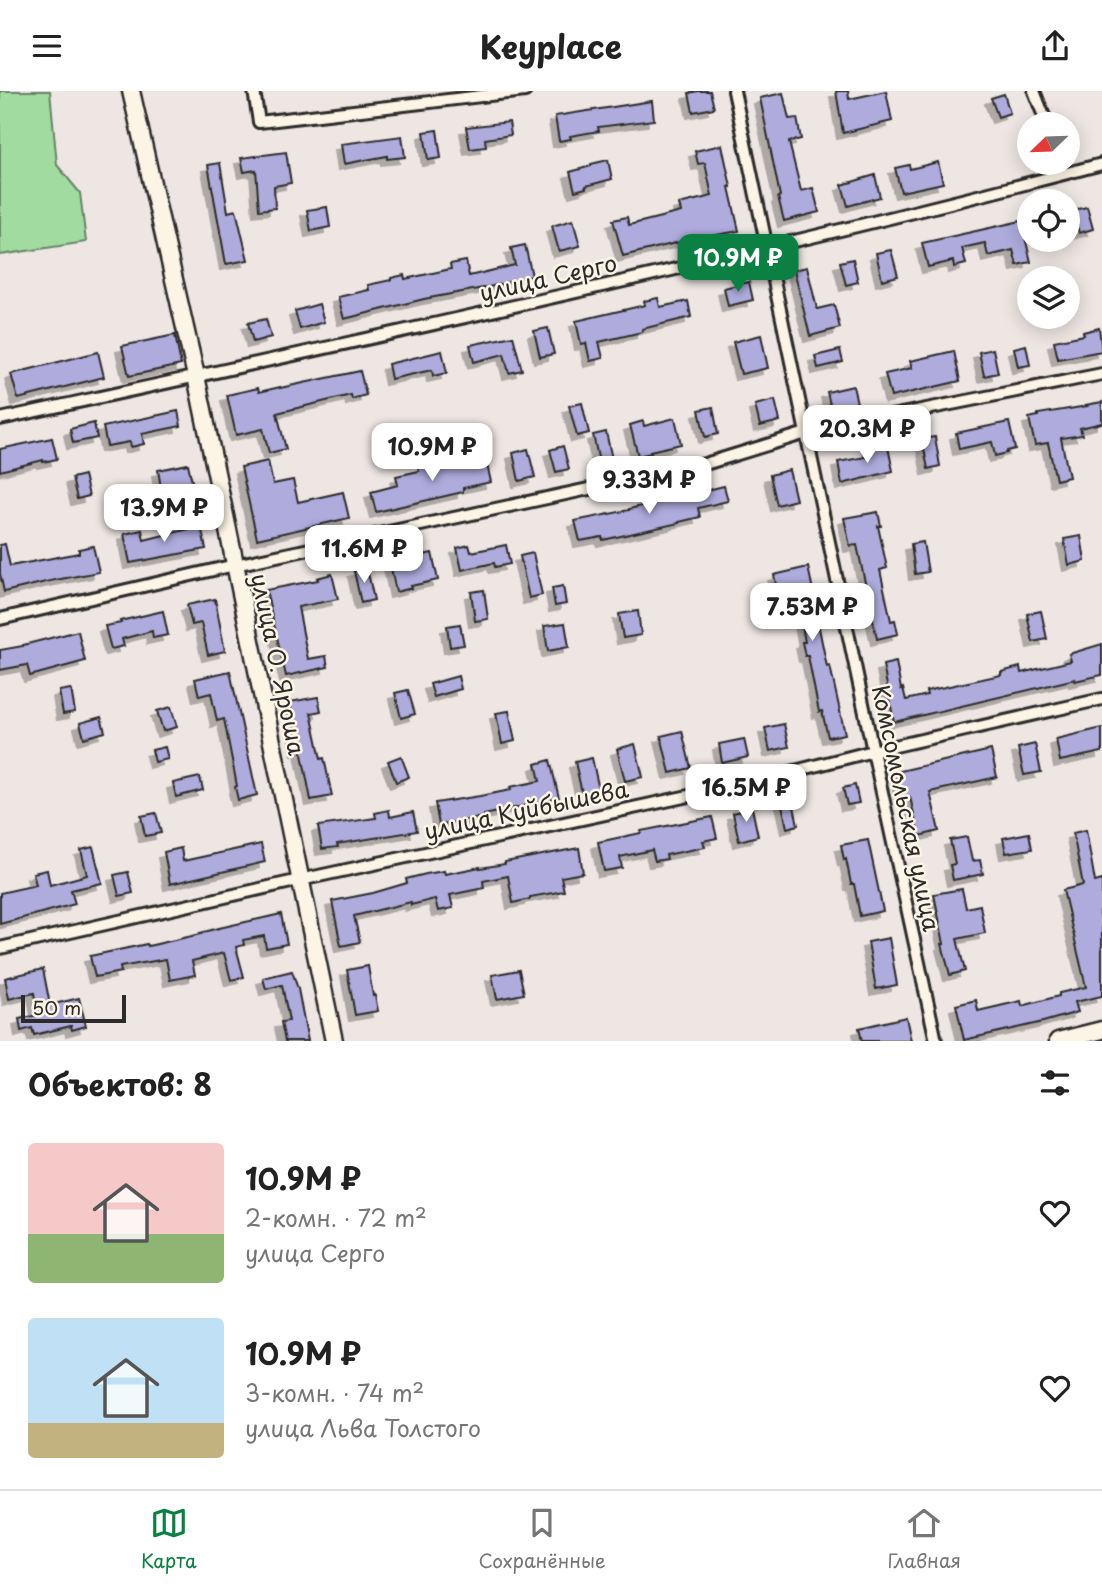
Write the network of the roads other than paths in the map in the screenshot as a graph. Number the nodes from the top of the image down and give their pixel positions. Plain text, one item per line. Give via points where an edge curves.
1 (131, 91) edge
2 (254, 91) edge
3 (525, 91) edge
4 (734, 91) edge
5 (1034, 91) edge
6 (1042, 112) edge
7 (1102, 164) edge
8 (1080, 166) edge
9 (1038, 175) edge
10 (768, 248) junction
11 (1102, 374) edge
12 (197, 376) junction
13 (0, 419) edge
14 (806, 433) junction
15 (235, 565) junction
16 (0, 619) edge
17 (1102, 699) edge
18 (873, 751) junction
19 (300, 880) junction
20 (0, 948) edge
21 (1102, 1030) edge
22 (334, 1041) edge
23 (936, 1041) edge
24 (1058, 1041) edge

1 - 12 main road, улица О. Яроша
2 - 3 street via 259,122
4 - 10 street, Комсомольская улица
5 - 6 street
7 - 8 street, улица Серго
9 - 10 street, улица Серго
10 - 12 street, улица Серго
10 - 14 street, Комсомольская улица
11 - 14 street
12 - 13 street, улица Серго
12 - 15 main road, улица О. Яроша
14 - 15 street via 705,464
14 - 18 street, Комсомольская улица
15 - 16 street
15 - 19 main road, улица О. Яроша
17 - 18 street, улица Куйбышева
18 - 19 street, улица Куйбышева
18 - 23 street, Комсомольская улица
19 - 20 street, улица Куйбышева
19 - 22 main road, улица О. Яроша
21 - 24 main road

